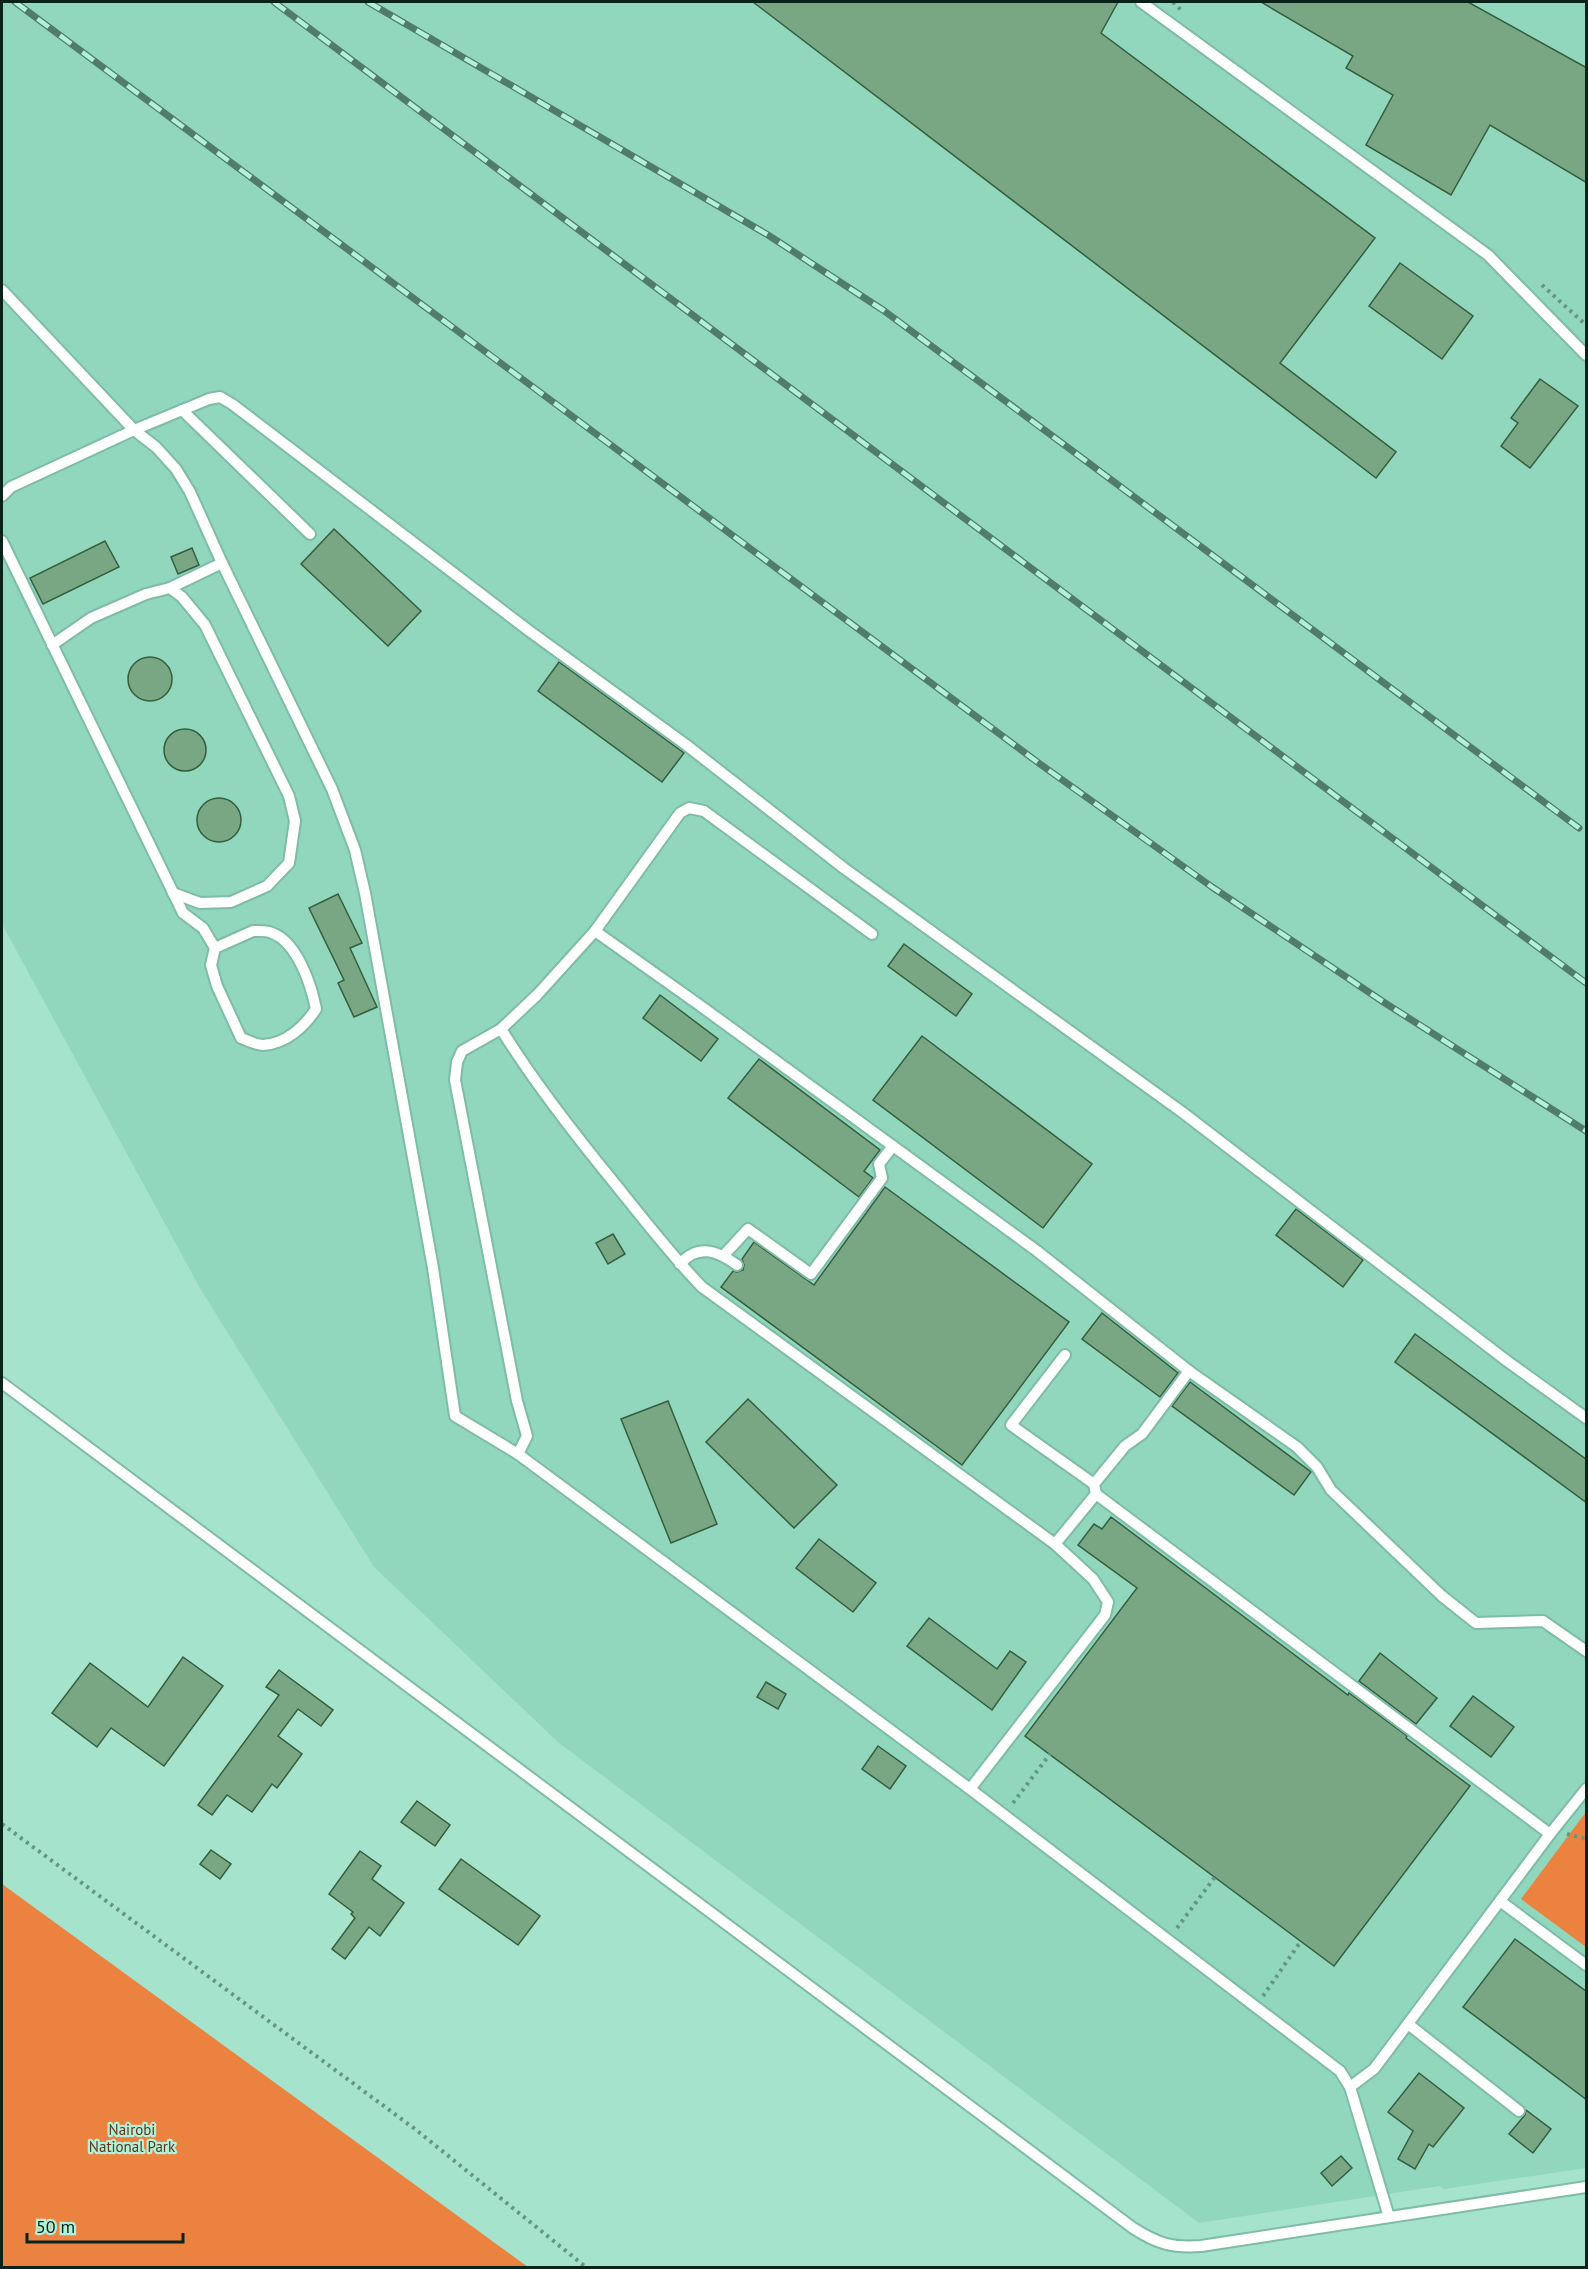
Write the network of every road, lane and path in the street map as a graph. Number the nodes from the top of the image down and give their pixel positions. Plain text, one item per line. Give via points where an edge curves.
1 (1141, 2) edge
2 (2, 290) edge
3 (1587, 355) edge
4 (182, 410) junction
5 (134, 430) junction
6 (2, 496) edge
7 (310, 534) dead end
8 (2, 541) edge
9 (222, 563) junction
10 (170, 588) junction
11 (52, 645) junction
12 (173, 893) junction
13 (595, 931) junction
14 (872, 934) dead end
15 (215, 948) junction
16 (501, 1029) junction
17 (893, 1146) junction
18 (724, 1255) junction
19 (680, 1264) junction
20 (737, 1265) dead end
21 (1065, 1355) dead end
22 (1189, 1371) junction
23 (2, 1383) edge
24 (1587, 1418) edge
25 (518, 1454) junction
26 (1095, 1489) junction
27 (1055, 1544) junction
28 (1587, 1651) edge
29 (1050, 1754) dead end
30 (1587, 1789) edge
31 (970, 1790) junction
32 (1004, 1815) junction
33 (2, 1824) edge
34 (1550, 1834) junction
35 (1215, 1877) dead end
36 (1500, 1901) junction
37 (1167, 1940) junction
38 (1301, 1941) dead end
39 (1587, 1965) edge
40 (1255, 2006) junction
41 (1407, 2024) junction
42 (1350, 2087) junction
43 (1519, 2111) dead end
44 (1587, 2187) edge
45 (1389, 2217) junction
46 (587, 2268) edge

1 - 3 lane via 1488,255
2 - 5 lane
4 - 5 lane
4 - 7 lane
4 - 24 lane via 220,397 232,404 845,869 1182,1112
5 - 6 lane via 11,488
5 - 9 lane via 176,469
8 - 11 lane
9 - 10 lane
9 - 25 lane via 332,789 355,850 433,1268 455,1416
10 - 11 lane via 91,618
10 - 12 lane via 205,625 289,796 295,822 289,863 267,886 231,902 201,903
11 - 12 lane
12 - 15 lane via 183,913 203,928
13 - 14 lane via 680,813 689,808 704,811
13 - 16 lane
13 - 17 lane
15 - 15 lane via 211,965 217,986 241,1038 262,1045 280,1041 306,1024 316,1009 312,989 290,944 271,932 253,931
16 - 19 lane via 527,1071
16 - 25 lane via 462,1050 455,1080 527,1436
17 - 18 lane via 879,1164 882,1178 812,1274 747,1229
17 - 22 lane
18 - 19 lane via 705,1251 687,1255
18 - 20 lane
19 - 27 lane via 711,1294
21 - 26 lane via 1011,1425
22 - 26 lane via 1142,1434 1125,1446
22 - 28 lane via 1297,1447 1317,1467 1331,1490 1442,1596 1476,1623 1543,1621
23 - 45 lane via 1152,2240 1179,2247 1201,2246
25 - 31 lane
26 - 27 lane
26 - 34 lane
27 - 31 lane via 1093,1579 1108,1602 1105,1615
29 - 32 path
30 - 34 lane
31 - 32 lane
32 - 37 lane
33 - 46 path via 416,2128
34 - 36 lane
35 - 37 path
36 - 39 lane
36 - 41 lane
37 - 40 lane
38 - 40 path
40 - 42 lane via 1340,2071
41 - 42 lane via 1374,2069
41 - 43 lane
42 - 45 lane
44 - 45 lane

